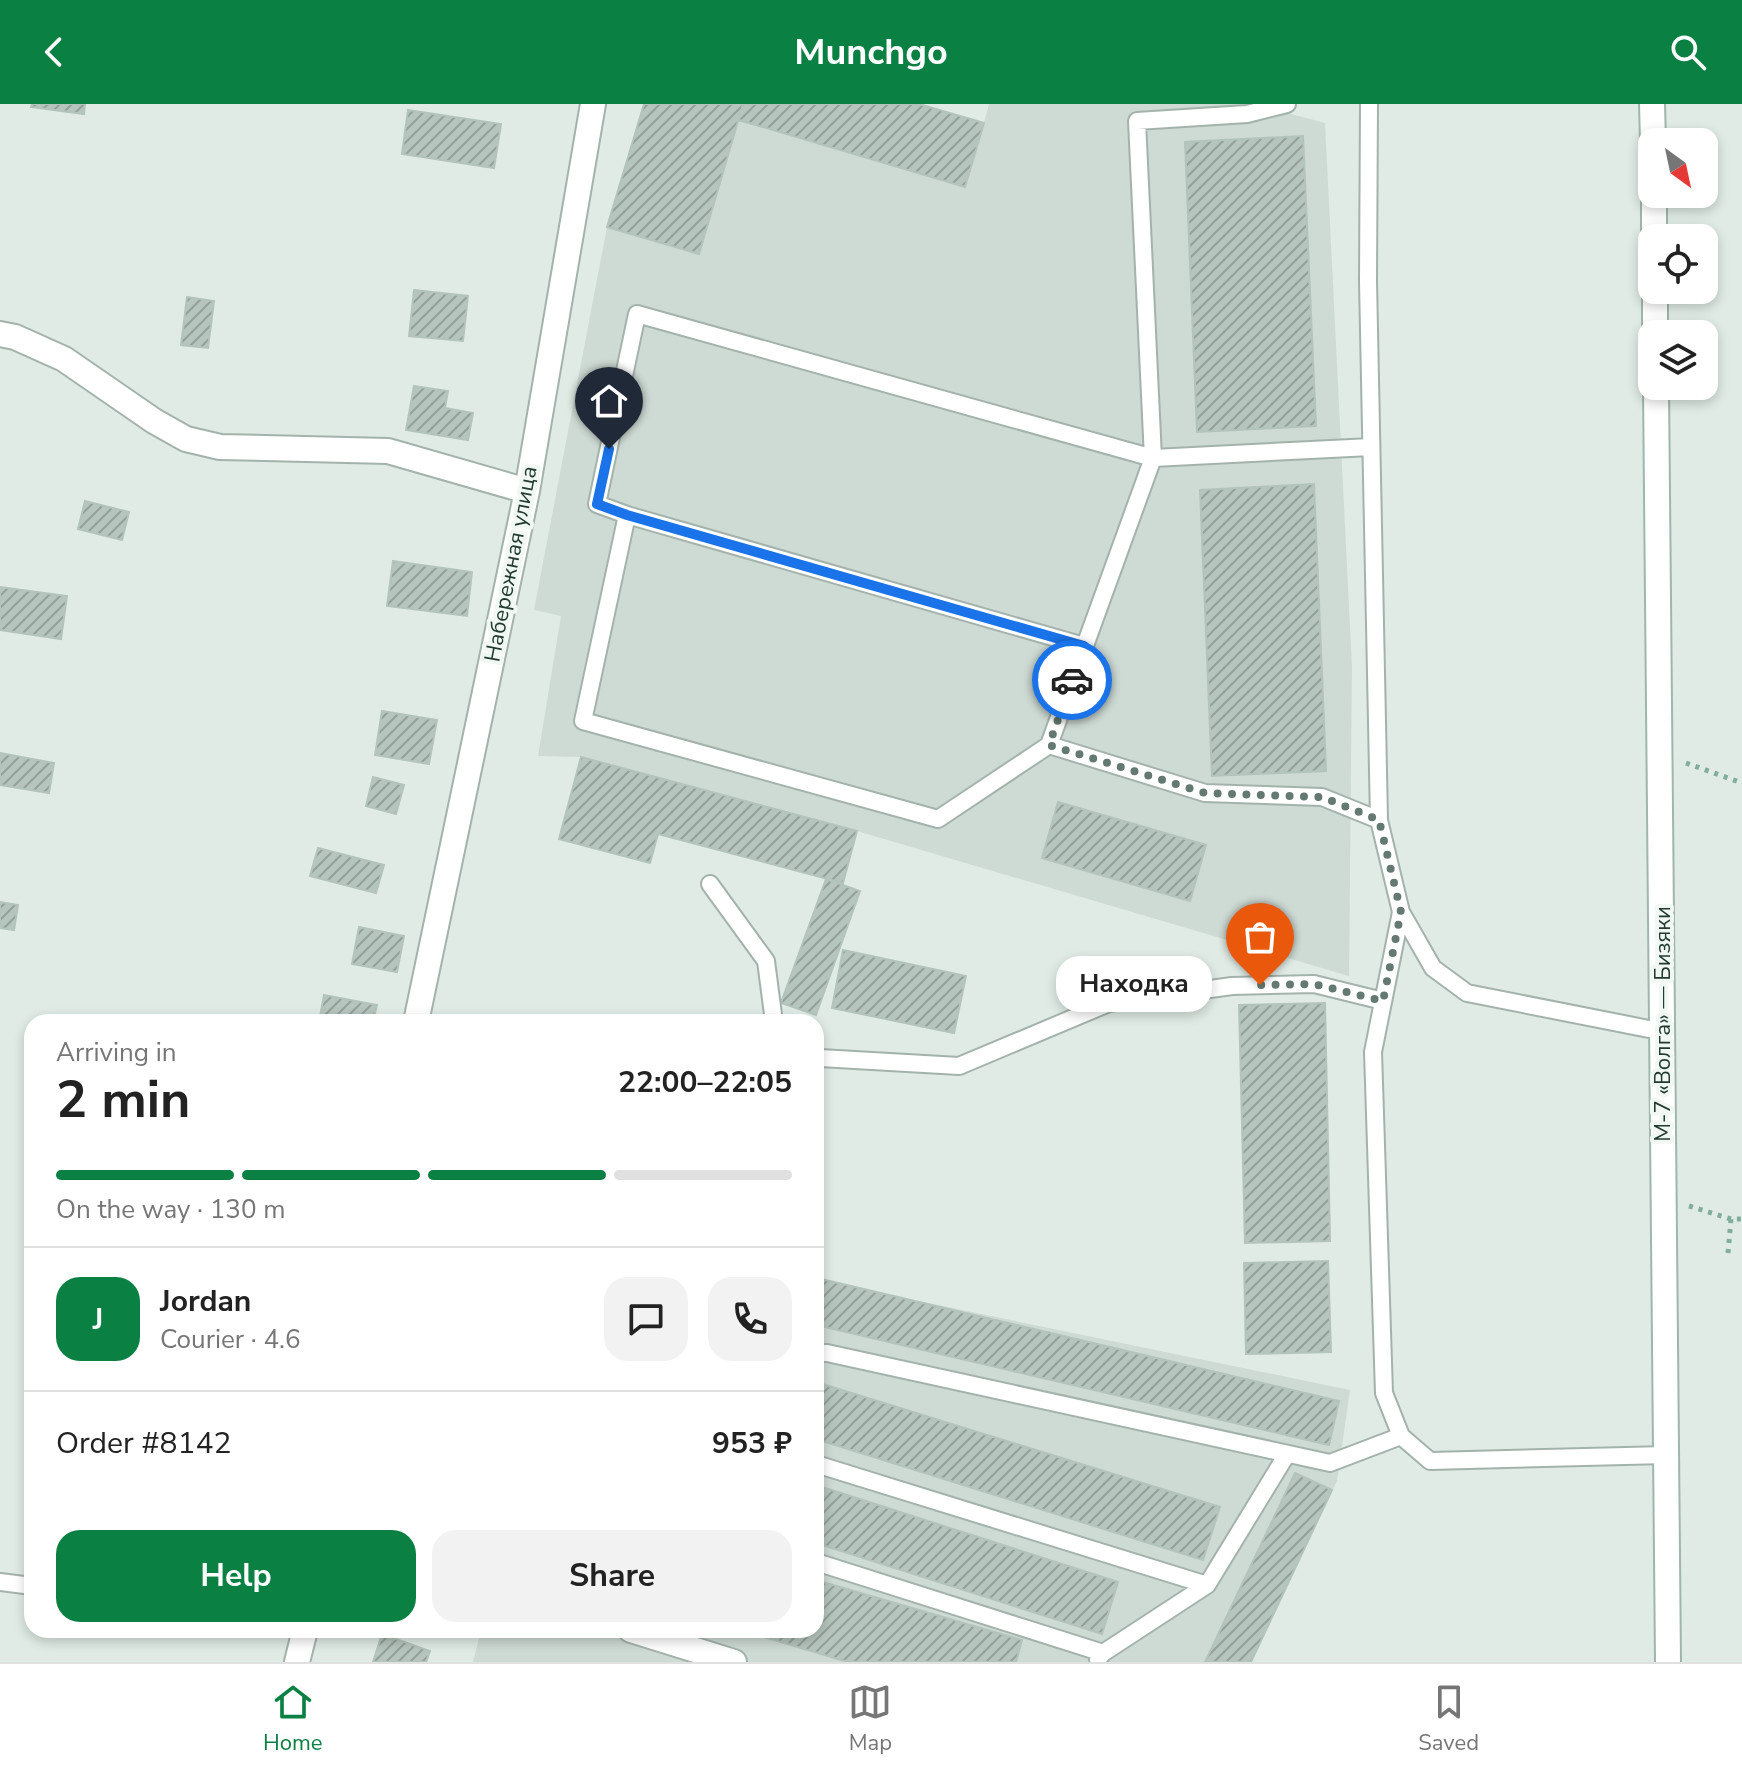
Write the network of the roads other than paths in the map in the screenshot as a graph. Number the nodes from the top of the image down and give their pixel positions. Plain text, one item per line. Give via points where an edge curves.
1 (593, 104) edge
2 (1287, 104) edge
3 (1369, 104) edge
4 (1652, 104) edge
5 (1653, 128) edge
6 (0, 334) edge
7 (1656, 400) edge
8 (1371, 447) junction
9 (1153, 458) junction
10 (527, 491) junction
11 (627, 515) junction
12 (1084, 646) junction
13 (1049, 745) junction
14 (1379, 820) junction
15 (710, 884) dead end
16 (1401, 912) junction
17 (1383, 1001) junction
18 (418, 1014) edge
19 (773, 1014) edge
20 (1664, 1032) junction
21 (824, 1058) edge
22 (824, 1353) edge
23 (1401, 1436) junction
24 (1287, 1454) junction
25 (1666, 1455) junction
26 (824, 1466) edge
27 (824, 1565) edge
28 (0, 1582) edge
29 (24, 1585) edge
30 (1207, 1585) junction
31 (303, 1638) edge
32 (657, 1638) edge
33 (1099, 1658) edge
34 (297, 1662) edge
35 (734, 1662) edge
36 (1668, 1662) edge

1 - 10 street, Набережная улица
2 - 9 lane via 1247,114 1137,121
3 - 8 lane
4 - 5 street
6 - 10 street via 64,359 186,439 220,447 388,451
7 - 20 street, М-7 «Волга» — Бизяки
8 - 9 lane
8 - 14 lane
9 - 11 lane via 637,314 597,504
9 - 12 lane
10 - 18 street, Набережная улица
11 - 12 lane
11 - 13 lane via 583,721 938,819
12 - 13 lane
13 - 14 lane via 1205,793 1322,797
14 - 16 lane
15 - 19 lane via 766,961
16 - 17 lane
16 - 20 lane via 1433,968 1467,993
17 - 21 lane via 1314,984 1232,986 1109,1003 959,1066
17 - 23 lane via 1373,1052 1384,1393
20 - 25 street, М-7 «Волга» — Бизяки
22 - 24 lane
23 - 24 lane via 1330,1463
23 - 25 lane via 1430,1461
24 - 30 lane
25 - 36 street, М-7 «Волга» — Бизяки
26 - 30 lane
27 - 33 lane
28 - 29 lane
30 - 33 lane
31 - 34 street
32 - 35 street

